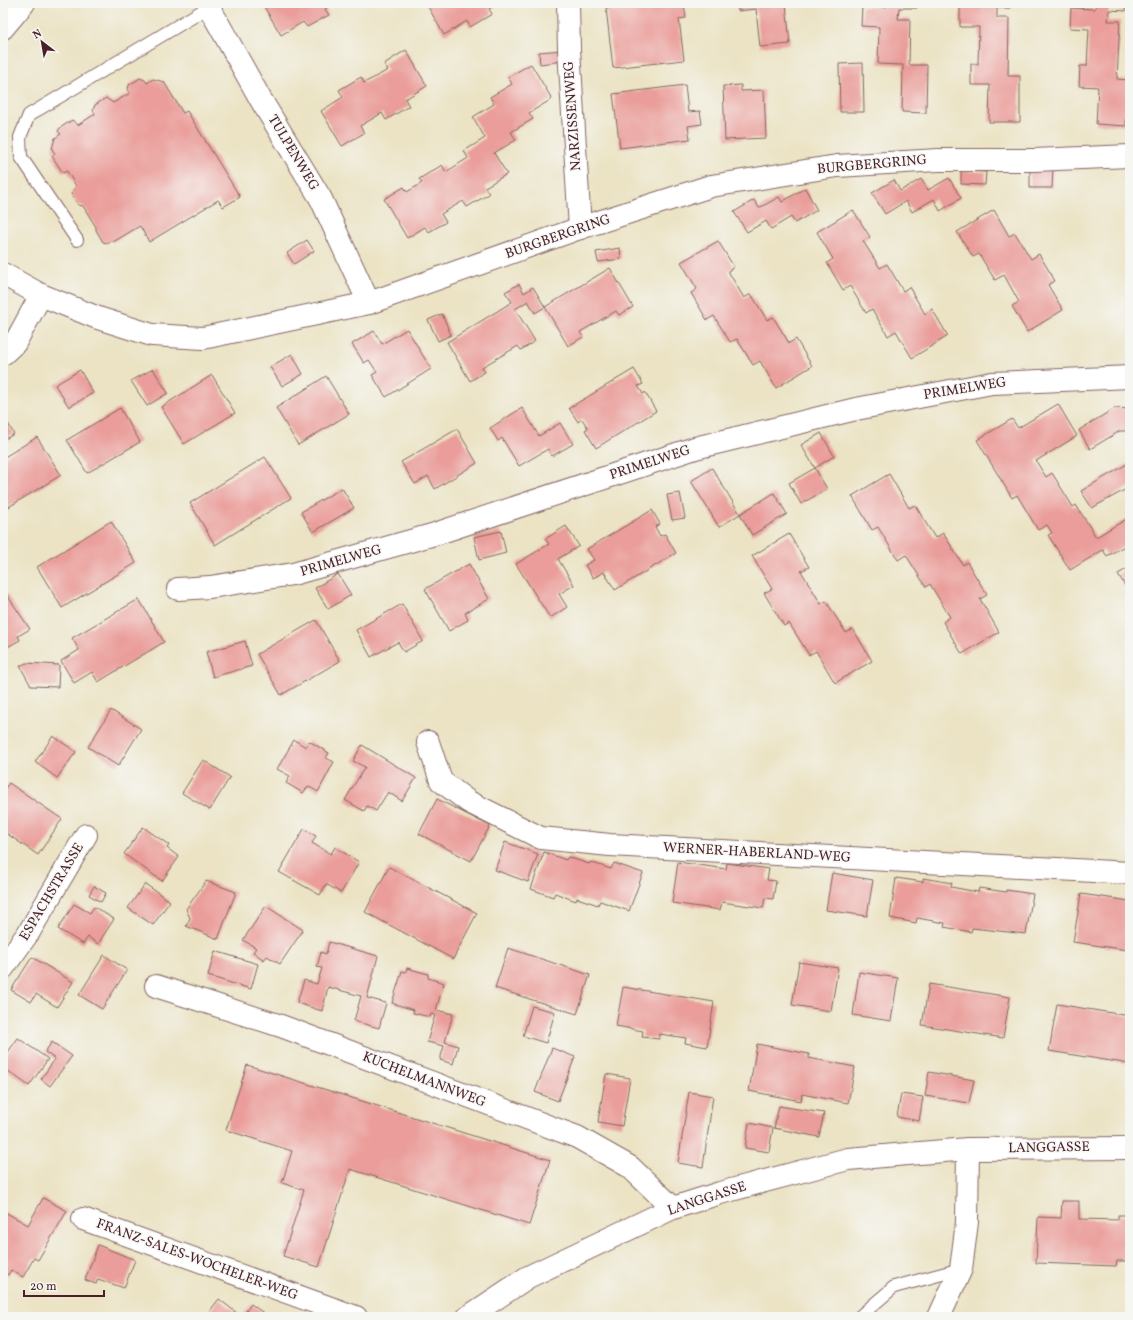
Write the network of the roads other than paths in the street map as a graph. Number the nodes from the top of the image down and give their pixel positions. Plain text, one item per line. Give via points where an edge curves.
1 (24, 3) edge
2 (568, 3) edge
3 (208, 7) joint
4 (3, 28) edge
5 (1130, 156) edge
6 (580, 228) junction
7 (77, 240) dead end
8 (3, 274) edge
9 (41, 294) junction
10 (369, 303) junction
11 (3, 354) edge
12 (1130, 377) edge
13 (178, 589) dead end
14 (428, 742) dead end
15 (86, 835) dead end
16 (1130, 873) edge
17 (3, 968) edge
18 (156, 986) dead end
19 (1130, 1148) edge
20 (968, 1149) junction
21 (674, 1208) junction
22 (83, 1219) dead end
23 (961, 1269) junction
24 (356, 1317) edge
25 (468, 1317) edge
26 (859, 1317) edge
27 (939, 1317) edge

1 - 4 street
2 - 6 street, NARZISSENWEG
3 - 7 lane via 29,115 20,137 21,157
3 - 10 street, TULPENWEG via 320,199
5 - 6 street, BURGBERGRING via 938,160 837,166 711,186
6 - 10 street, BURGBERGRING
8 - 9 street, BURGBERGRING
9 - 10 street, BURGBERGRING via 98,318 152,335 203,338
9 - 11 street via 15,344
12 - 13 street, PRIMELWEG via 992,383 856,409 695,448 435,534 294,574 210,587
14 - 16 street, WERNER-HABERLAND-WEG via 441,781 469,802 541,838 640,846
15 - 17 street, ESPACHSTRASSE via 29,932
18 - 21 street, KUCHELMANNWEG via 281,1026 577,1137 630,1168
19 - 20 street, LANGGASSE
20 - 21 street, LANGGASSE via 848,1159
20 - 23 street via 967,1222
21 - 25 street, LANGGASSE via 528,1277
22 - 24 street, FRANZ-SALES-WOCHELER-WEG
23 - 26 lane via 894,1287
23 - 27 street

